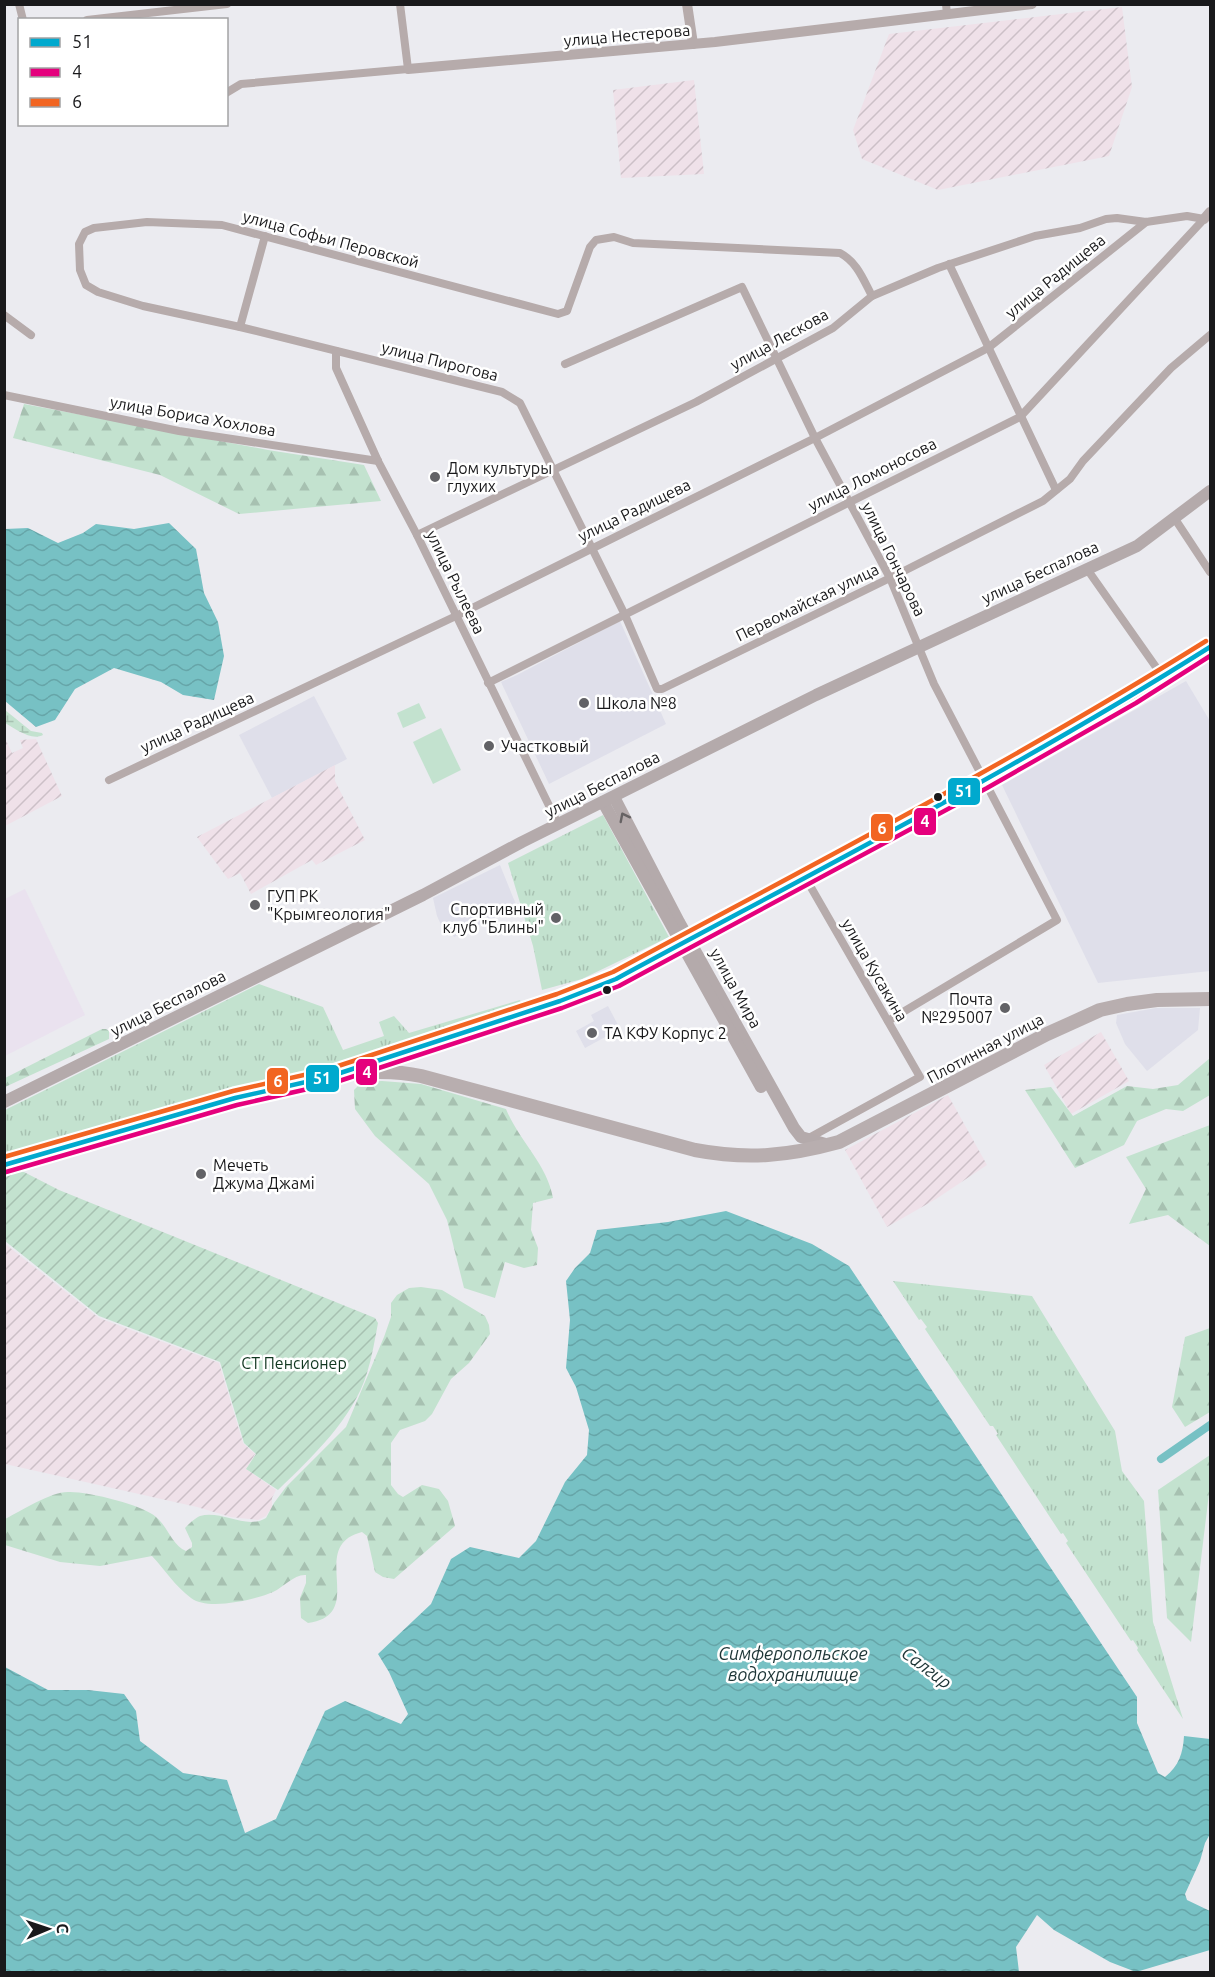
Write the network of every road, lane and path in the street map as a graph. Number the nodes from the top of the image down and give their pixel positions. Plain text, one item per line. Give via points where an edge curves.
1 (227, 4) edge
2 (400, 4) edge
3 (687, 4) edge
4 (1032, 4) edge
5 (946, 9) edge
6 (104, 18) edge
7 (693, 44) junction
8 (408, 69) junction
9 (228, 92) edge
10 (1207, 215) edge
11 (1146, 222) junction
12 (265, 236) junction
13 (949, 264) junction
14 (872, 296) junction
15 (143, 306) joint
16 (4, 315) edge
17 (240, 327) junction
18 (31, 334) dead end
19 (1210, 335) edge
20 (988, 348) junction
21 (336, 351) junction
22 (776, 360) junction
23 (565, 364) dead end
24 (4, 395) edge
25 (1020, 417) junction
26 (815, 438) junction
27 (378, 461) junction
28 (552, 471) junction
29 (1056, 490) junction
30 (1210, 491) edge
31 (850, 503) junction
32 (1175, 519) junction
33 (417, 535) junction
34 (590, 548) junction
35 (1087, 569) junction
36 (1210, 572) edge
37 (890, 579) junction
38 (625, 615) junction
39 (456, 616) junction
40 (919, 647) junction
41 (1210, 647) edge
42 (1163, 677) junction
43 (488, 683) junction
44 (662, 689) joint
45 (109, 780) dead end
46 (983, 781) junction
47 (609, 799) junction
48 (558, 824) junction
49 (805, 877) junction
50 (685, 942) junction
51 (1210, 999) edge
52 (888, 1022) junction
53 (470, 1030) junction
54 (366, 1058) junction
55 (381, 1060) junction
56 (328, 1077) junction
57 (920, 1077) joint
58 (268, 1090) junction
59 (4, 1102) edge
60 (807, 1140) junction
61 (829, 1145) junction
62 (799, 1152) junction
63 (4, 1165) edge

1 - 6 street
2 - 8 street
3 - 7 street
4 - 5 street, улица Нестерова
5 - 7 street, улица Нестерова
7 - 8 street, улица Нестерова
8 - 9 street, улица Нестерова via 241,84
10 - 11 street, улица Лескова
10 - 25 street, улица Ломоносова
11 - 13 street, улица Лескова via 1106,219 1035,236
11 - 20 street, улица Радищева
12 - 14 street, улица Софьи Перовской via 558,314 567,311 590,247 596,240 614,237 633,243 840,253 858,269
12 - 15 street, улица Софьи Перовской via 222,225 147,222 85,232 79,244 80,270 86,285
12 - 17 street
13 - 14 street, улица Лескова
13 - 20 street
14 - 22 street, улица Лескова via 833,328
15 - 17 street, улица Пирогова
16 - 18 street
17 - 21 street, улица Пирогова
19 - 29 street, Первомайская улица via 1171,368
20 - 25 street
20 - 26 street, улица Радищева
21 - 27 street, улица Рылеева via 336,368
21 - 28 street, улица Пирогова via 512,397 520,403
22 - 23 street, улица Гончарова via 742,287
22 - 26 street, улица Гончарова
22 - 28 street, улица Лескова
24 - 27 street, улица Бориса Хохлова via 179,431
25 - 29 street
25 - 31 street, улица Ломоносова
26 - 31 street, улица Гончарова
26 - 34 street, улица Радищева
27 - 33 street, улица Рылеева
28 - 33 street, улица Лескова
28 - 34 street, улица Пирогова
29 - 37 street, Первомайская улица via 1043,501
30 - 32 main road, улица Беспалова
31 - 37 street, улица Гончарова
31 - 38 street, улица Ломоносова
32 - 35 main road, улица Беспалова via 1137,546
32 - 36 street
33 - 39 street, улица Рылеева
34 - 38 street, улица Пирогова
34 - 39 street, улица Радищева
35 - 40 main road, улица Беспалова
35 - 42 street
37 - 40 street, улица Гончарова
37 - 44 street, Первомайская улица
38 - 43 street, улица Ломоносова
38 - 44 street, улица Пирогова via 657,689
39 - 43 street, улица Рылеева
39 - 45 street, улица Радищева
40 - 46 street, улица Гончарова
40 - 47 main road, улица Беспалова
41 - 42 main road
42 - 46 main road
43 - 48 street, улица Рылеева
46 - 49 main road
46 - 52 street, улица Гончарова via 1057,920
47 - 48 main road, улица Беспалова
47 - 50 main road, улица Мира
48 - 59 main road, улица Беспалова via 423,896
49 - 50 main road
49 - 52 street, улица Кусакина
50 - 53 main road via 593,989
50 - 60 main road, улица Мира via 793,1127
50 - 62 main road, улица Мира
51 - 61 main road, Плотинная улица via 1126,1004 1100,1010
52 - 57 street, улица Кусакина
53 - 54 main road
53 - 55 main road
54 - 55 main road
54 - 58 main road
55 - 56 main road
55 - 62 main road via 710,1147
56 - 58 main road
56 - 62 main road via 378,1071 409,1074 708,1152 749,1157
57 - 60 street, Плотинная улица
58 - 63 main road
60 - 61 main road
61 - 62 main road, Плотинная улица

